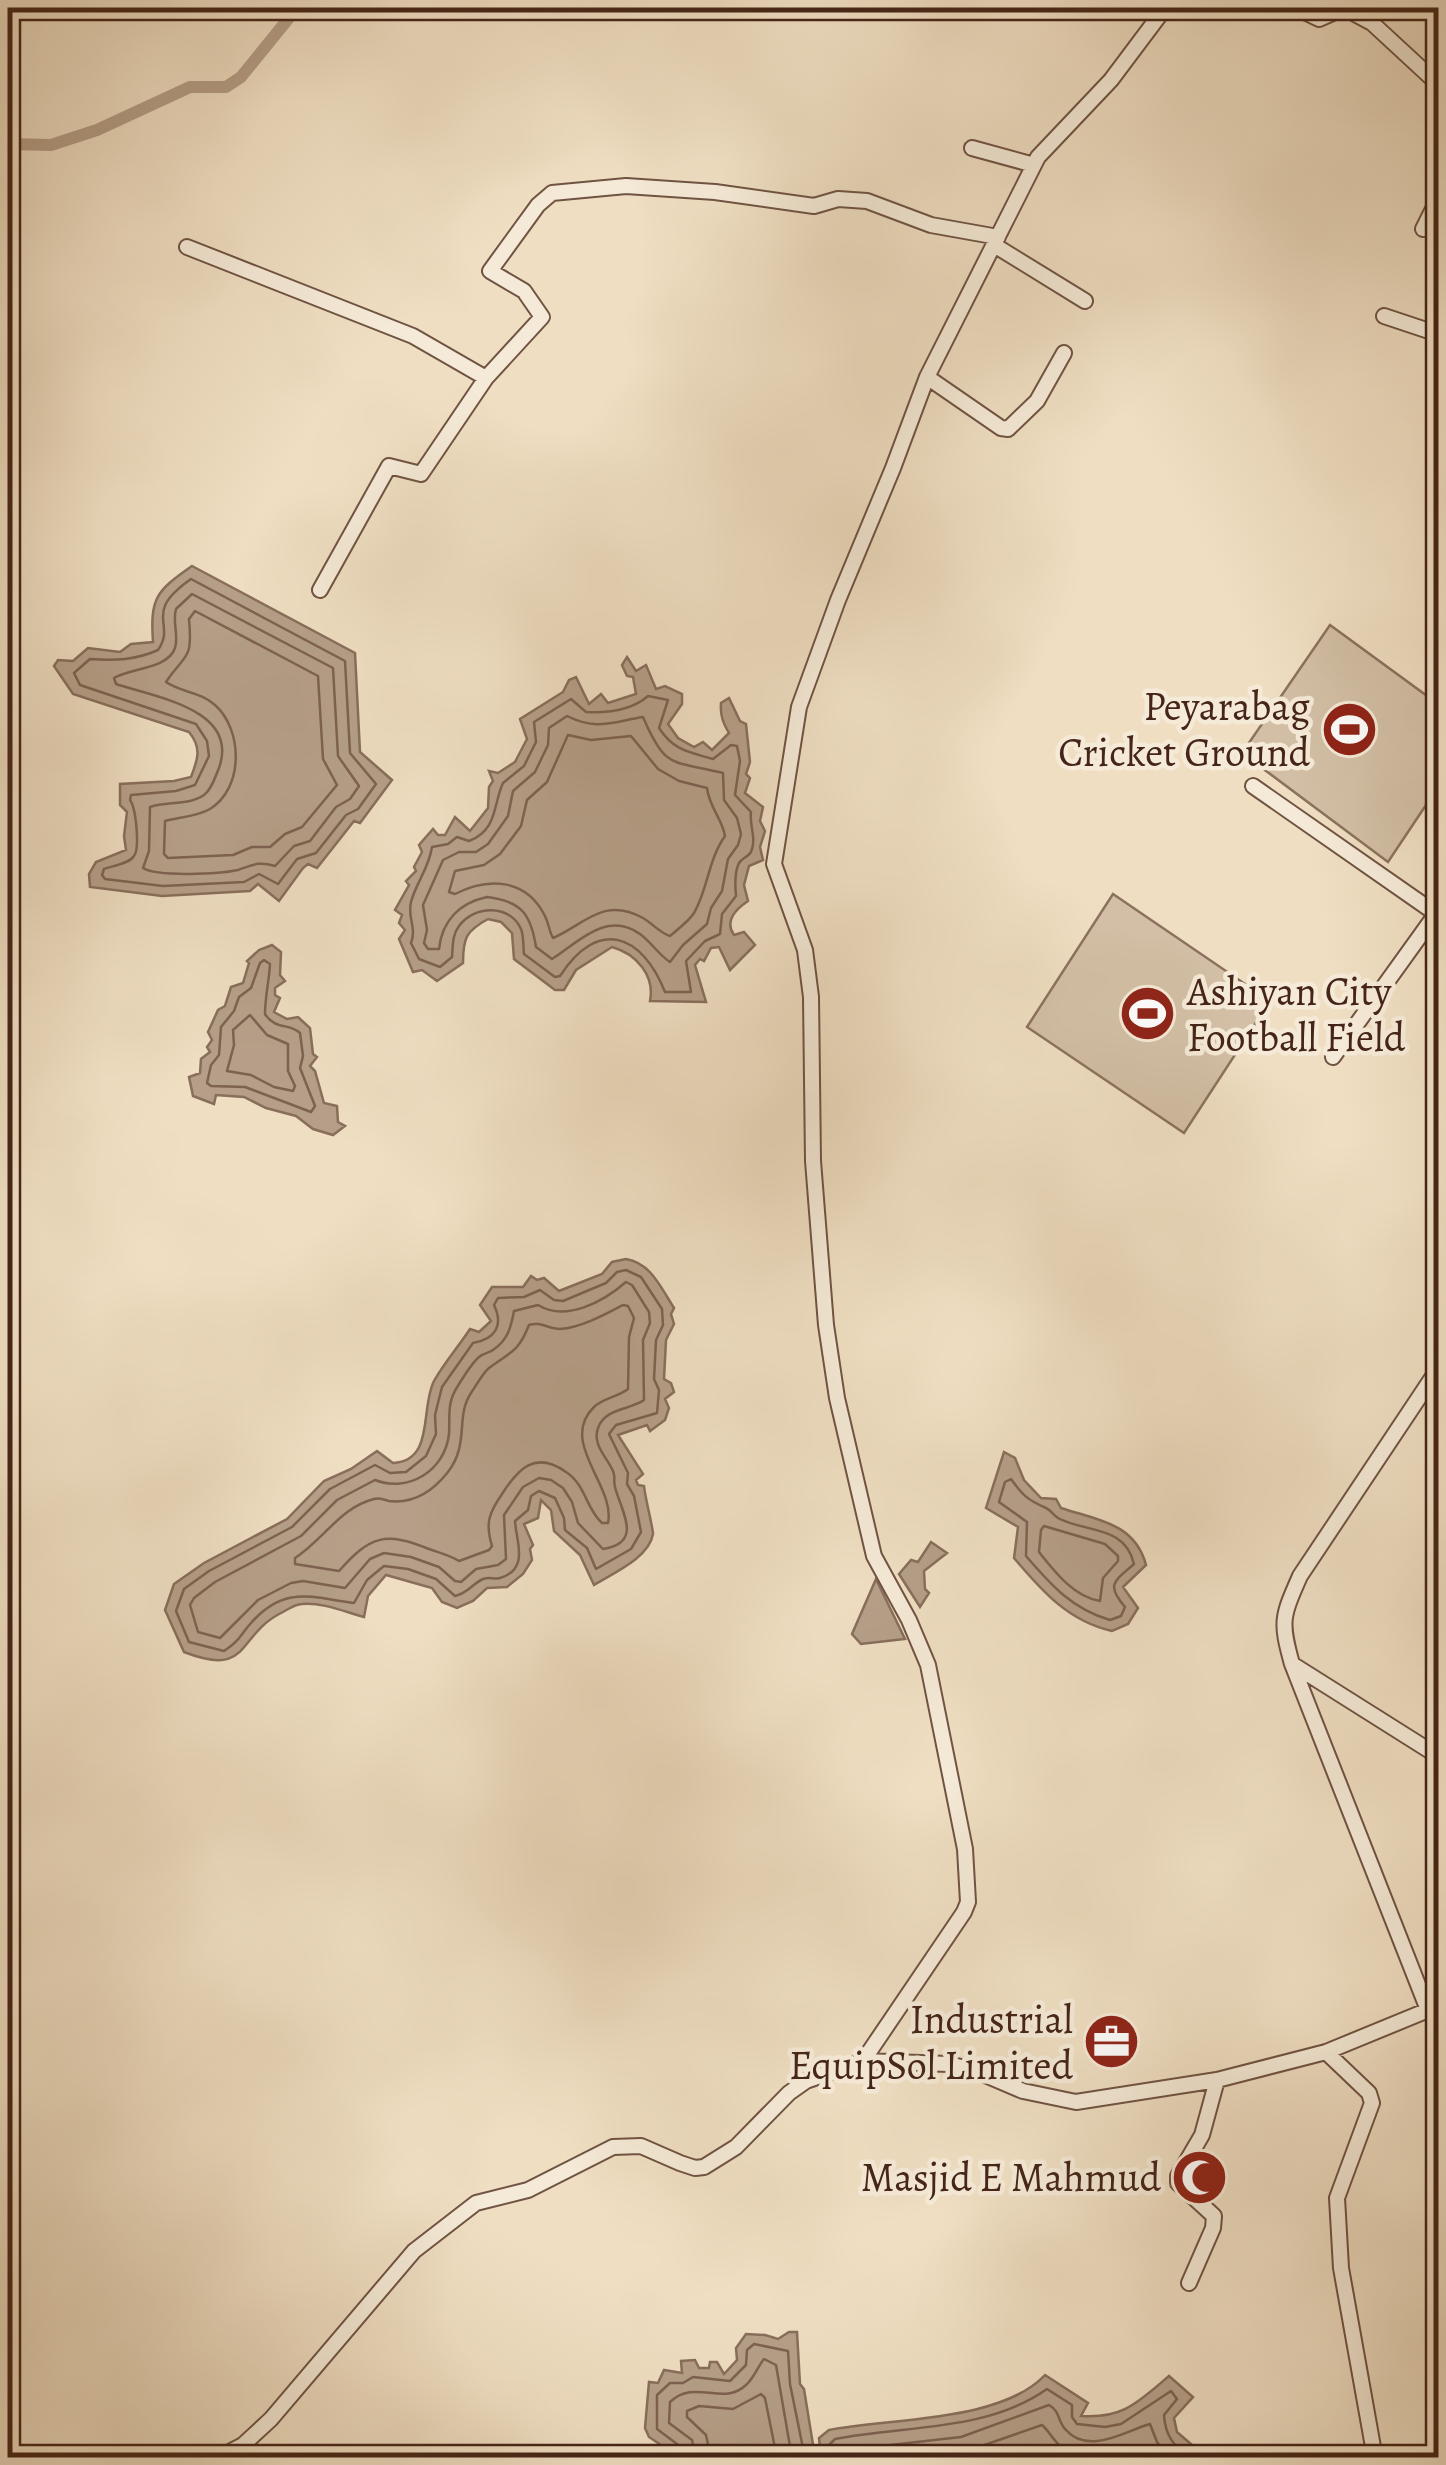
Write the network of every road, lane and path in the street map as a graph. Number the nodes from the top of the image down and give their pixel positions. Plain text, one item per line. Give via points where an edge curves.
1 (1165, 8) edge
2 (1296, 8) edge
3 (1438, 84) edge
4 (972, 148) dead end
5 (1034, 165) junction
6 (1438, 199) edge
7 (1423, 229) dead end
8 (996, 241) junction
9 (187, 247) dead end
10 (1084, 301) dead end
11 (1384, 316) dead end
12 (1438, 334) edge
13 (1064, 353) dead end
14 (928, 377) junction
15 (486, 378) junction
16 (320, 590) dead end
17 (1253, 786) dead end
18 (1438, 913) edge
19 (1333, 1057) dead end
20 (1438, 1370) edge
21 (1292, 1664) junction
22 (1438, 1756) edge
23 (1433, 2008) edge
24 (1326, 2052) junction
25 (862, 2061) junction
26 (1217, 2080) junction
27 (1189, 2283) dead end
28 (218, 2458) edge
29 (1375, 2458) edge

1 - 5 street
2 - 3 street via 1319,19 1344,8 1372,24
4 - 5 street
5 - 8 street
6 - 7 street
8 - 10 street
8 - 14 street
8 - 15 street via 867,201 814,206 626,186 552,193 490,270 524,291 542,317
9 - 15 street via 413,336
11 - 12 street
13 - 14 street via 1038,401 1008,430
14 - 25 street via 798,707 774,864 804,950 811,996 813,1161 836,1398 874,1556 928,1665 965,1849 964,1912
15 - 16 street via 422,474 389,466
17 - 18 street
18 - 19 street
20 - 21 street via 1300,1576 1283,1624
21 - 22 street
21 - 23 street
23 - 24 street
24 - 26 street
24 - 29 street via 1372,2102 1337,2198 1340,2268
25 - 26 street via 948,2064 1076,2102
25 - 28 street via 806,2081 736,2147 704,2167 627,2144 528,2190 476,2203 414,2251 271,2418
26 - 27 street via 1202,2134 1178,2176 1214,2216

